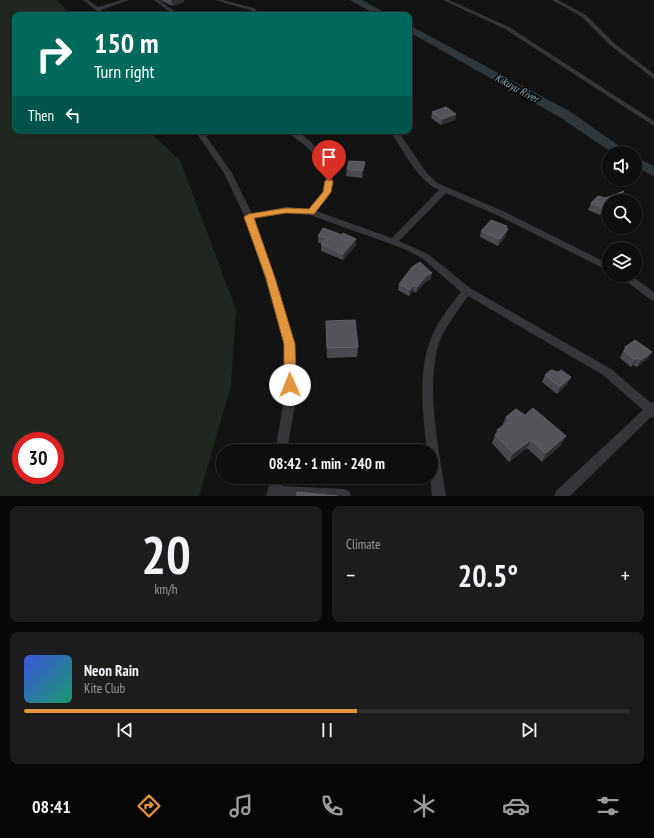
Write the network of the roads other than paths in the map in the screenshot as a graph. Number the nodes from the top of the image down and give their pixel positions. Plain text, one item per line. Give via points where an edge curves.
1 (86, 0) edge
2 (127, 0) edge
3 (156, 0) edge
4 (217, 0) edge
5 (445, 0) edge
6 (554, 0) edge
7 (98, 9) junction
8 (102, 12) edge
9 (173, 12) edge
10 (253, 12) edge
11 (654, 77) edge
12 (654, 124) edge
13 (202, 134) edge
14 (294, 134) edge
15 (396, 134) edge
16 (444, 190) junction
17 (311, 212) junction
18 (249, 217) junction
19 (394, 241) junction
20 (602, 264) edge
21 (633, 282) edge
22 (466, 291) junction
23 (654, 297) edge
24 (653, 410) edge
25 (282, 444) edge
26 (276, 484) edge
27 (274, 494) edge
28 (344, 496) edge
29 (439, 496) edge
30 (562, 496) edge

1 - 7 street
2 - 7 street
3 - 9 street
4 - 10 street via 252,9
5 - 12 street via 512,31
6 - 11 street via 584,16 612,44
7 - 8 street
13 - 18 street via 228,173
14 - 17 street via 325,165 329,181 327,192
15 - 16 street via 423,174 434,185
16 - 19 street
16 - 20 street via 502,214
17 - 18 street via 286,210
17 - 19 street
18 - 25 street via 290,344 290,399
19 - 22 street via 425,256
21 - 23 street
22 - 24 street via 607,372
22 - 29 street via 442,326 433,347 428,384
24 - 30 street
26 - 27 street
27 - 28 street

